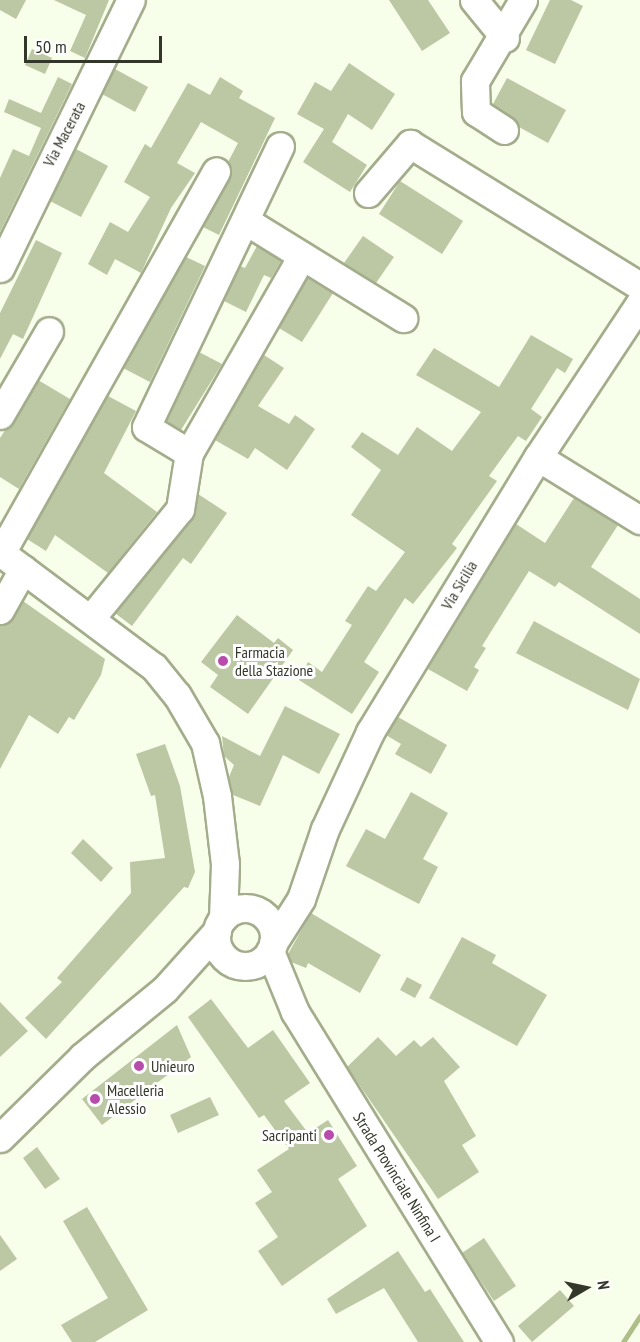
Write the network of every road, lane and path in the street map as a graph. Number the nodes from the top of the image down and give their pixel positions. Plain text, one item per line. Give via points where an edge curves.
1 (131, 0) edge
2 (474, 0) edge
3 (523, 0) edge
4 (505, 38) junction
5 (504, 130) dead end
6 (280, 146) dead end
7 (216, 171) dead end
8 (368, 193) dead end
9 (246, 221) junction
10 (302, 256) junction
11 (0, 268) edge
12 (640, 286) edge
13 (640, 303) edge
14 (404, 318) dead end
15 (49, 332) dead end
16 (0, 415) edge
17 (189, 453) junction
18 (538, 457) junction
19 (640, 520) edge
20 (0, 553) edge
21 (23, 568) junction
22 (0, 610) edge
23 (91, 618) junction
24 (225, 864) junction
25 (307, 882) junction
26 (252, 909) junction
27 (220, 925) junction
28 (272, 947) junction
29 (238, 965) junction
30 (165, 989) junction
31 (295, 1012) junction
32 (0, 1138) edge
33 (499, 1342) edge

1 - 11 street, Via Macerata
2 - 4 street
3 - 4 street
4 - 5 street via 475,81 476,112
6 - 9 street
7 - 20 street
8 - 12 street via 410,144
9 - 10 street
9 - 17 street via 146,427
10 - 14 street
10 - 17 street
13 - 18 street, Via Sicilia
15 - 16 street
17 - 23 street via 180,509
18 - 19 street
18 - 25 street, Via Sicilia via 369,732
20 - 21 street
21 - 22 street
21 - 23 street
23 - 24 street via 154,667 205,743
24 - 26 street
24 - 27 street
25 - 26 street, Via Sicilia via 288,900
25 - 28 street, Via Sicilia via 293,915
26 - 27 street via 235,910
26 - 28 street via 268,920
27 - 29 street via 218,947
27 - 30 street
28 - 29 street via 260,962
28 - 31 street, Strada Provinciale Ninfina I
29 - 30 street
29 - 31 street, Strada Provinciale Ninfina I
30 - 32 street via 82,1057
31 - 33 street, Strada Provinciale Ninfina I

